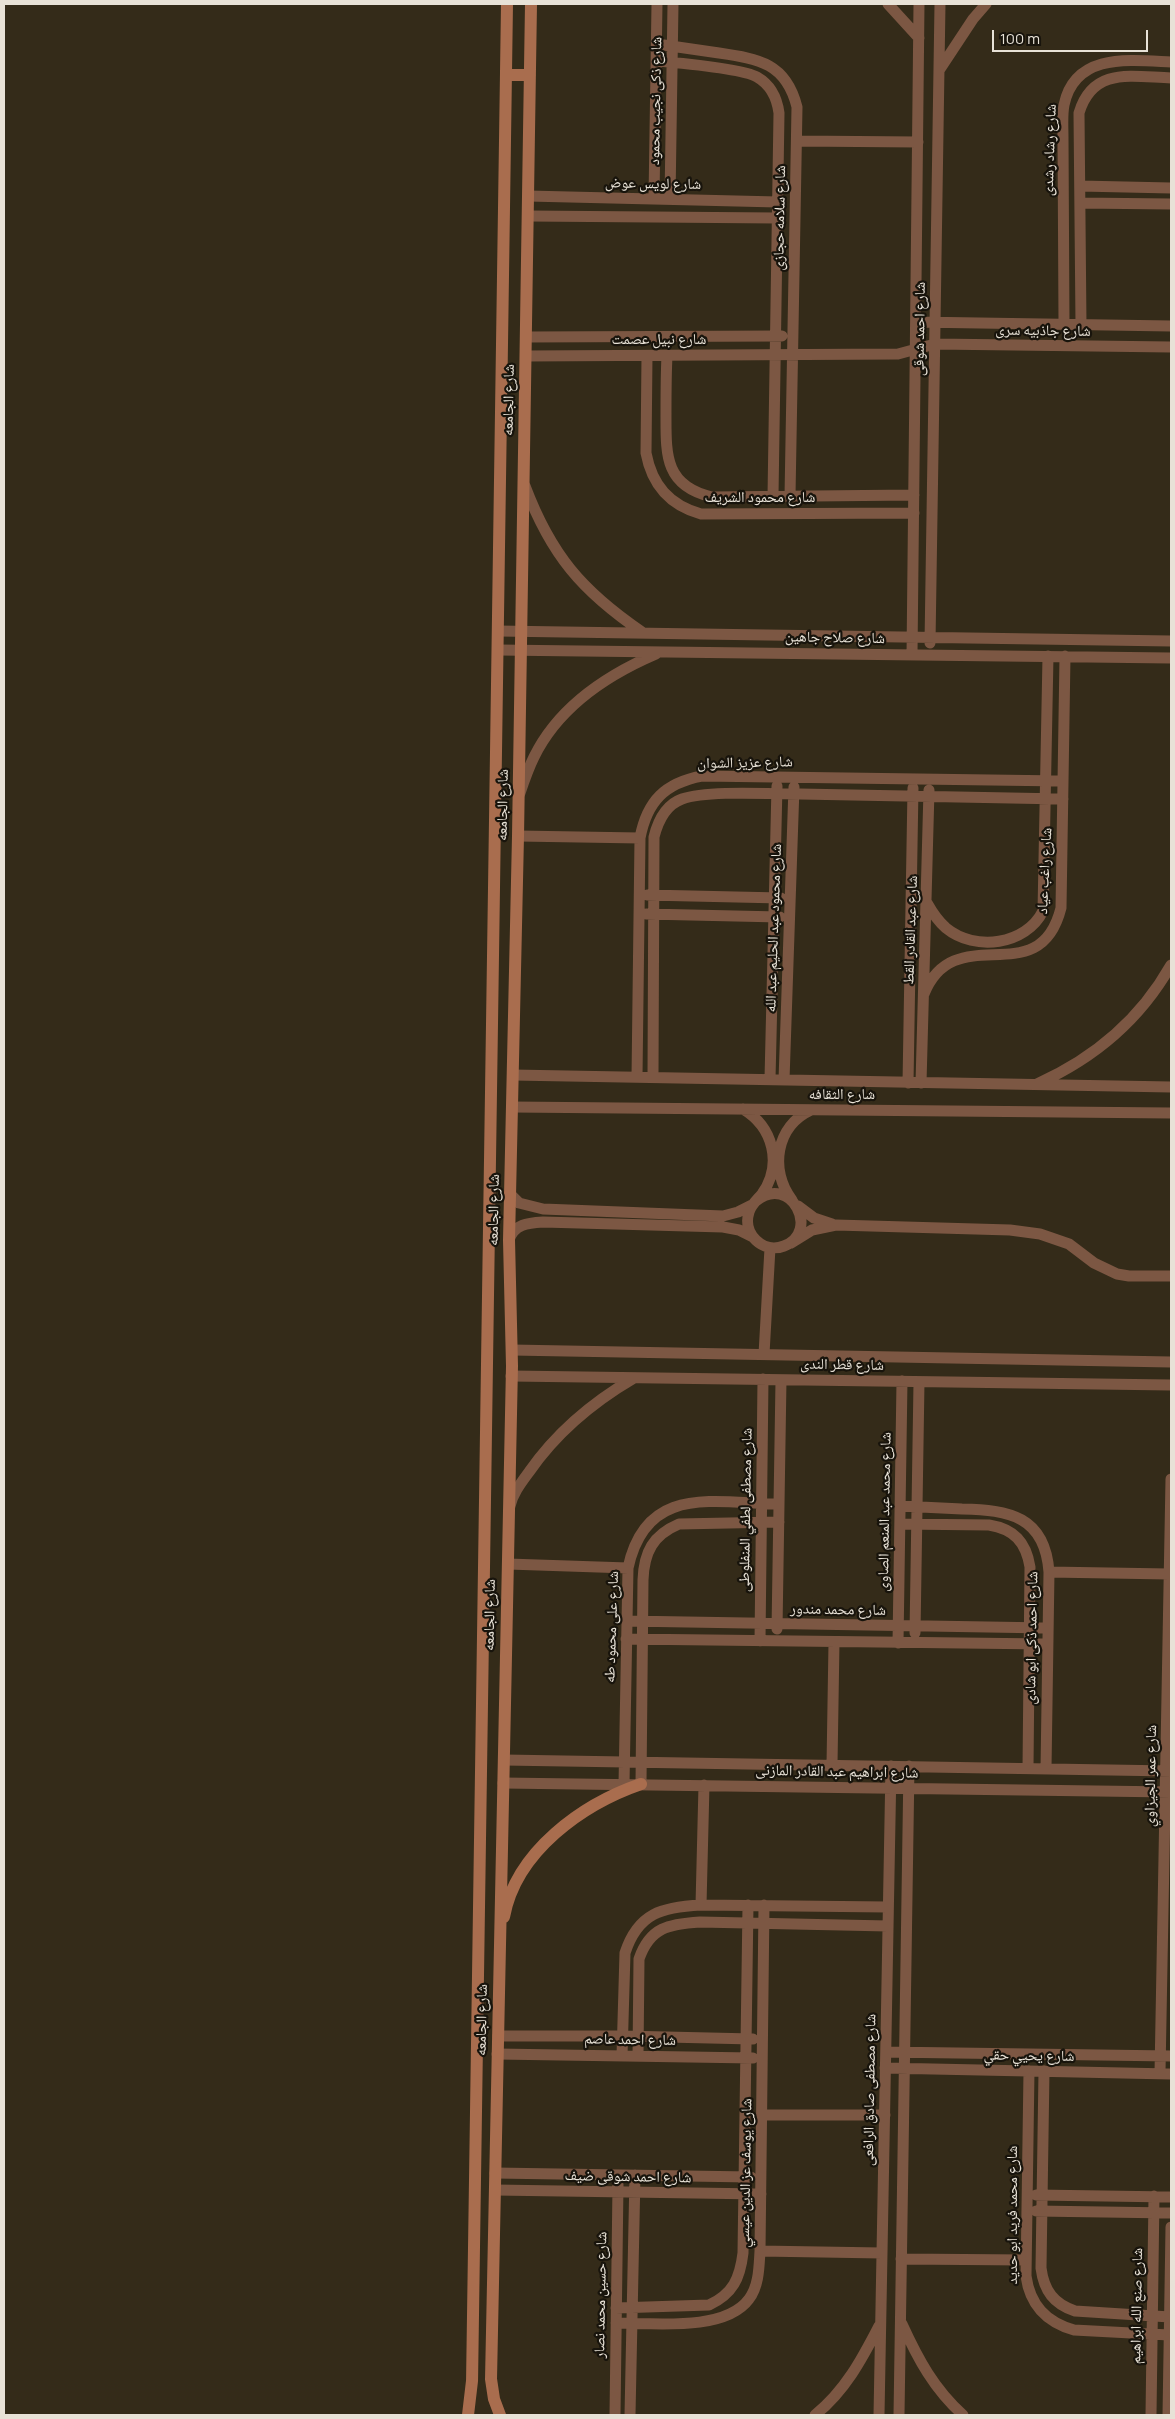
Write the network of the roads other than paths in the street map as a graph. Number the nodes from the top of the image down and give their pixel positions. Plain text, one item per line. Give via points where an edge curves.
1 (507, 4) edge
2 (531, 4) edge
3 (657, 4) edge
4 (673, 4) edge
5 (888, 4) edge
6 (919, 4) edge
7 (940, 4) edge
8 (986, 4) edge
9 (919, 38) junction
10 (657, 44) junction
11 (672, 46) junction
12 (657, 61) junction
13 (672, 62) junction
14 (1171, 62) edge
15 (939, 71) junction
16 (506, 75) junction
17 (530, 75) junction
18 (1171, 78) edge
19 (1063, 137) junction
20 (1079, 137) junction
21 (797, 141) junction
22 (918, 142) junction
23 (1080, 186) junction
24 (1171, 188) edge
25 (528, 196) junction
26 (654, 198) junction
27 (670, 199) junction
28 (778, 202) junction
29 (1080, 203) junction
30 (1171, 204) edge
31 (528, 216) junction
32 (777, 218) junction
33 (777, 241) junction
34 (795, 241) junction
35 (916, 322) junction
36 (935, 322) junction
37 (1064, 324) junction
38 (1081, 325) junction
39 (1171, 326) edge
40 (776, 336) junction
41 (793, 336) junction
42 (526, 337) junction
43 (935, 344) junction
44 (1171, 347) edge
45 (916, 350) junction
46 (775, 354) junction
47 (793, 354) junction
48 (526, 356) junction
49 (647, 356) junction
50 (667, 356) junction
51 (524, 484) junction
52 (773, 496) junction
53 (790, 496) junction
54 (914, 496) junction
55 (914, 513) junction
56 (498, 631) junction
57 (522, 631) junction
58 (642, 632) junction
59 (912, 637) junction
60 (930, 637) junction
61 (1171, 641) edge
62 (498, 650) junction
63 (521, 651) junction
64 (661, 652) junction
65 (912, 654) junction
66 (930, 655) junction
67 (1048, 656) junction
68 (1064, 656) junction
69 (1171, 658) edge
70 (778, 777) junction
71 (794, 777) junction
72 (913, 778) junction
73 (930, 779) junction
74 (1046, 781) junction
75 (1063, 781) junction
76 (777, 794) junction
77 (794, 794) junction
78 (519, 795) junction
79 (912, 796) junction
80 (929, 796) junction
81 (1046, 798) junction
82 (1063, 799) junction
83 (518, 836) junction
84 (640, 838) junction
85 (639, 895) junction
86 (654, 896) junction
87 (774, 897) junction
88 (790, 898) junction
89 (927, 904) junction
90 (639, 914) junction
91 (653, 914) junction
92 (774, 916) junction
93 (790, 917) junction
94 (1171, 965) edge
95 (924, 994) junction
96 (513, 1075) junction
97 (637, 1077) junction
98 (653, 1077) junction
99 (770, 1079) junction
100 (784, 1080) junction
101 (908, 1083) junction
102 (921, 1083) junction
103 (1033, 1086) junction
104 (1171, 1088) edge
105 (512, 1107) junction
106 (743, 1109) junction
107 (812, 1110) junction
108 (1171, 1113) edge
109 (510, 1194) junction
110 (794, 1202) junction
111 (754, 1203) junction
112 (836, 1226) junction
113 (752, 1237) junction
114 (489, 1239) junction
115 (509, 1240) junction
116 (791, 1242) junction
117 (770, 1248) junction
118 (1171, 1276) edge
119 (512, 1350) junction
120 (764, 1354) junction
121 (1171, 1362) edge
122 (511, 1376) junction
123 (635, 1377) junction
124 (763, 1379) junction
125 (781, 1380) junction
126 (902, 1381) junction
127 (919, 1382) junction
128 (1171, 1385) edge
129 (1171, 1479) edge
130 (761, 1504) junction
131 (779, 1504) junction
132 (900, 1506) junction
133 (917, 1507) junction
134 (509, 1515) junction
135 (761, 1522) junction
136 (779, 1522) junction
137 (900, 1524) junction
138 (917, 1524) junction
139 (508, 1564) junction
140 (628, 1568) junction
141 (1049, 1572) junction
142 (1169, 1574) junction
143 (627, 1621) junction
144 (642, 1622) junction
145 (760, 1624) junction
146 (777, 1624) junction
147 (898, 1626) junction
148 (915, 1626) junction
149 (1029, 1628) junction
150 (1048, 1628) junction
151 (626, 1639) junction
152 (642, 1639) junction
153 (760, 1641) junction
154 (776, 1641) junction
155 (834, 1642) junction
156 (898, 1642) junction
157 (915, 1643) junction
158 (1029, 1644) junction
159 (1048, 1644) junction
160 (1170, 1651) edge
161 (1169, 1669) edge
162 (504, 1760) junction
163 (624, 1761) junction
164 (641, 1762) junction
165 (832, 1765) junction
166 (891, 1766) junction
167 (909, 1766) junction
168 (1028, 1768) junction
169 (1046, 1769) junction
170 (1168, 1771) edge
171 (503, 1783) junction
172 (624, 1784) junction
173 (641, 1784) junction
174 (704, 1785) junction
175 (890, 1788) junction
176 (909, 1788) junction
177 (1168, 1792) edge
178 (701, 1905) junction
179 (748, 1905) junction
180 (764, 1906) junction
181 (888, 1906) junction
182 (748, 1923) junction
183 (764, 1924) junction
184 (888, 1926) junction
185 (500, 1941) junction
186 (498, 2036) junction
187 (623, 2036) junction
188 (638, 2036) junction
189 (746, 2039) junction
190 (762, 2040) junction
191 (886, 2052) junction
192 (905, 2052) junction
193 (498, 2054) junction
194 (622, 2056) junction
195 (638, 2056) junction
196 (1166, 2056) edge
197 (746, 2058) junction
198 (762, 2058) junction
199 (885, 2068) junction
200 (904, 2069) junction
201 (1029, 2071) junction
202 (1044, 2071) junction
203 (1166, 2073) edge
204 (762, 2114) junction
205 (884, 2114) junction
206 (495, 2173) junction
207 (618, 2174) junction
208 (635, 2175) junction
209 (744, 2176) junction
210 (761, 2177) junction
211 (495, 2190) junction
212 (618, 2191) junction
213 (635, 2192) junction
214 (744, 2193) junction
215 (760, 2194) junction
216 (1027, 2195) junction
217 (1042, 2195) junction
218 (1154, 2196) junction
219 (1171, 2196) edge
220 (1027, 2211) junction
221 (1042, 2211) junction
222 (1153, 2212) junction
223 (1171, 2213) edge
224 (1171, 2227) edge
225 (760, 2251) junction
226 (882, 2253) junction
227 (901, 2259) junction
228 (1026, 2260) junction
229 (632, 2307) junction
230 (616, 2308) junction
231 (1152, 2316) junction
232 (472, 2317) junction
233 (1170, 2317) junction
234 (492, 2318) junction
235 (881, 2322) junction
236 (900, 2322) junction
237 (616, 2323) junction
238 (632, 2323) junction
239 (1152, 2334) junction
240 (1169, 2335) junction
241 (468, 2415) edge
242 (500, 2415) edge
243 (614, 2415) edge
244 (630, 2415) edge
245 (815, 2415) edge
246 (880, 2415) edge
247 (899, 2415) edge
248 (963, 2415) edge
249 (1151, 2415) edge
250 (1168, 2415) edge

1 - 16 street, شارع الجامعه
2 - 17 street, شارع الجامعه
3 - 10 street, شارع ذكى نجيب محمود
4 - 11 street, شارع ذكى نجيب محمود
5 - 9 street
6 - 9 street, شارع احمد شوقى
7 - 15 street, شارع احمد شوقى
8 - 15 street
9 - 22 street, شارع احمد شوقى
10 - 11 street, شارع سلامه حجازى
10 - 12 street, شارع ذكى نجيب محمود
11 - 13 street, شارع ذكى نجيب محمود
11 - 21 street, شارع سلامه حجازى via 752,58 777,71 794,94
12 - 13 street, شارع سلامه حجازى
12 - 26 street, شارع ذكى نجيب محمود
13 - 27 street, شارع ذكى نجيب محمود
13 - 28 street, شارع سلامه حجازى via 747,73 757,77 772,92 779,113
14 - 19 street, شارع رشاد رشدى via 1109,61 1092,67 1078,78 1068,93 1064,106
15 - 36 street, شارع احمد شوقى
16 - 17 street
16 - 56 street, شارع الجامعه
17 - 25 street, شارع الجامعه
18 - 20 street, شارع رشاد رشدى via 1112,77 1100,82 1083,100 1079,113
19 - 20 street
19 - 37 street, شارع رشاد رشدى
20 - 23 street, شارع رشاد رشدى
21 - 22 street
21 - 34 street, شارع سلامه حجازى
22 - 35 street, شارع احمد شوقى
23 - 24 street
23 - 29 street, شارع رشاد رشدى
25 - 26 street, شارع لويس عوض
25 - 31 street, شارع الجامعه
26 - 27 street, شارع لويس عوض
27 - 28 street, شارع لويس عوض
28 - 32 street, شارع سلامه حجازى
29 - 30 street
29 - 38 street, شارع رشاد رشدى
31 - 32 street
31 - 42 street, شارع الجامعه
32 - 33 street, شارع سلامه حجازى
33 - 34 street
33 - 40 street, شارع سلامه حجازى
34 - 41 street, شارع سلامه حجازى
35 - 36 street, شارع جاذبيه سرى
35 - 45 street, شارع احمد شوقى
36 - 37 street, شارع جاذبيه سرى
36 - 43 street, شارع احمد شوقى
37 - 38 street, شارع جاذبيه سرى
38 - 39 street, شارع جاذبيه سرى
40 - 41 street, شارع نبيل عصمت
40 - 42 street, شارع نبيل عصمت
40 - 46 street, شارع سلامه حجازى
41 - 47 street, شارع سلامه حجازى
42 - 48 street, شارع الجامعه
43 - 44 street, شارع جاذبيه سرى
43 - 45 street, شارع جاذبيه سرى
43 - 60 street, شارع احمد شوقى
45 - 47 street, شارع جاذبيه سرى via 898,354
45 - 54 street, شارع احمد شوقى
46 - 47 street, شارع نبيل عصمت
46 - 50 street, شارع نبيل عصمت
46 - 52 street, شارع سلامه حجازى
47 - 53 street, شارع سلامه حجازى
48 - 49 street, شارع نبيل عصمت
48 - 51 street, شارع الجامعه
49 - 50 street, شارع نبيل عصمت
49 - 55 street, شارع محمود الشريف via 646,453 655,481 674,503 701,514
50 - 52 street, شارع محمود الشريف via 666,446 669,465 679,480 694,491 712,496
51 - 57 street, شارع الجامعه
51 - 58 street via 537,519 557,553 609,610
52 - 53 street, شارع محمود الشريف
53 - 54 street, شارع محمود الشريف
54 - 55 street, شارع احمد شوقى
55 - 59 street, شارع احمد شوقى
56 - 57 street, شارع صلاح جاهين
56 - 62 street, شارع الجامعه
57 - 58 street, شارع صلاح جاهين
57 - 63 street, شارع الجامعه
58 - 59 street, شارع صلاح جاهين
59 - 60 street, شارع صلاح جاهين
59 - 65 street, شارع احمد شوقى
60 - 61 street, شارع صلاح جاهين
60 - 66 street, شارع احمد شوقى
62 - 63 street, شارع صلاح جاهين
62 - 114 street, شارع الجامعه
63 - 64 street, شارع صلاح جاهين
63 - 78 street, شارع الجامعه
64 - 65 street, شارع صلاح جاهين
64 - 78 street via 616,673 588,692 558,722 534,756
65 - 66 street, شارع صلاح جاهين
66 - 67 street, شارع صلاح جاهين
67 - 68 street, شارع صلاح جاهين
67 - 74 street, شارع راغب عياد
68 - 69 street, شارع صلاح جاهين
68 - 75 street, شارع راغب عياد
70 - 71 street, شارع عزيز الشوان
70 - 76 street, شارع محمود عبد الحليم عبد الله
70 - 84 street, شارع عزيز الشوان via 702,776 679,782 659,796 649,808
71 - 72 street, شارع عزيز الشوان
71 - 77 street, شارع محمود عبد الحليم عبد الله
72 - 73 street, شارع عزيز الشوان
72 - 79 street, شارع عبد القادر القط
73 - 74 street, شارع عزيز الشوان
73 - 80 street, شارع عبد القادر القط
74 - 75 street, شارع عزيز الشوان
74 - 81 street, شارع راغب عياد
75 - 82 street, شارع راغب عياد
76 - 77 street, شارع عزيز الشوان
76 - 86 street, شارع عزيز الشوان via 696,796 667,808 654,837
76 - 87 street, شارع محمود عبد الحليم عبد الله
77 - 79 street, شارع عزيز الشوان
77 - 88 street, شارع محمود عبد الحليم عبد الله
78 - 83 street, شارع الجامعه
79 - 80 street, شارع عزيز الشوان
79 - 101 street, شارع عبد القادر القط
80 - 81 street, شارع عزيز الشوان
80 - 89 street, شارع عبد القادر القط
81 - 82 street, شارع عزيز الشوان
81 - 89 street, شارع راغب عياد via 1045,898 1037,924 1008,940 976,942 947,929
82 - 95 street, شارع راغب عياد via 1061,908 1057,925 1047,939 1033,949 1016,954 952,960 929,980
83 - 84 street
83 - 96 street, شارع الجامعه
84 - 85 street, شارع عزيز الشوان
85 - 86 street
85 - 90 street, شارع عزيز الشوان
86 - 87 street
86 - 91 street, شارع عزيز الشوان
87 - 88 street
87 - 92 street, شارع محمود عبد الحليم عبد الله
88 - 93 street, شارع محمود عبد الحليم عبد الله
89 - 95 street, شارع عبد القادر القط
90 - 91 street
90 - 97 street, شارع عزيز الشوان
91 - 92 street
91 - 98 street, شارع عزيز الشوان
92 - 93 street
92 - 99 street, شارع محمود عبد الحليم عبد الله
93 - 100 street, شارع محمود عبد الحليم عبد الله
94 - 103 street via 1144,1006 1120,1031 1087,1058
95 - 102 street, شارع عبد القادر القط
96 - 97 street, شارع الثقافه
96 - 105 street, شارع الجامعه
97 - 98 street, شارع الثقافه
98 - 99 street, شارع الثقافه
99 - 100 street, شارع الثقافه
100 - 101 street, شارع الثقافه
101 - 102 street, شارع الثقافه
102 - 103 street, شارع الثقافه
103 - 104 street, شارع الثقافه
105 - 106 street, شارع الثقافه
105 - 109 street, شارع الجامعه
106 - 107 street, شارع الثقافه
106 - 111 street via 763,1126 773,1151 770,1178
107 - 108 street, شارع الثقافه
107 - 110 street via 794,1122 780,1147 780,1176
109 - 111 street via 519,1203 543,1209 723,1216
109 - 115 street, شارع الجامعه
110 - 111 street via 774,1194
110 - 112 street via 814,1218
110 - 116 street via 801,1224
111 - 113 street via 747,1221
112 - 116 street via 812,1230
112 - 118 street via 1010,1230 1040,1234 1069,1244 1094,1263 1116,1274
113 - 115 street via 723,1227 543,1222 518,1227
113 - 117 street
114 - 115 street
114 - 232 street, شارع الجامعه
115 - 119 street, شارع الجامعه
116 - 117 street
117 - 120 street
119 - 120 street, شارع قطر الندى
119 - 122 street, شارع الجامعه
120 - 121 street, شارع قطر الندى
122 - 123 street, شارع قطر الندى
122 - 134 street, شارع الجامعه
123 - 124 street, شارع قطر الندى
123 - 134 street via 602,1398 557,1437 512,1498
124 - 125 street, شارع قطر الندى
124 - 130 street, شارع مصطفى لطفي المنفلوطى
125 - 126 street, شارع قطر الندى
125 - 131 street
126 - 127 street, شارع قطر الندى
126 - 132 street, شارع محمد عبد المنعم الصاوى
127 - 128 street, شارع قطر الندى
127 - 133 street
129 - 142 street, شارع عمر الجيزاوي
130 - 131 street, شارع على محمود طه
130 - 135 street, شارع مصطفى لطفي المنفلوطى
130 - 140 street, شارع على محمود طه via 690,1503 667,1510 646,1524 637,1538
131 - 136 street
132 - 133 street, شارع احمد ذكى ابو شادى
132 - 137 street, شارع محمد عبد المنعم الصاوى
133 - 138 street
133 - 141 street, شارع احمد ذكى ابو شادى via 997,1510 1020,1519 1038,1536 1046,1553
134 - 139 street, شارع الجامعه
135 - 136 street, شارع على محمود طه
135 - 144 street, شارع على محمود طه via 693,1522 666,1529 647,1552
135 - 145 street, شارع مصطفى لطفي المنفلوطى
136 - 146 street
137 - 138 street, شارع احمد ذكى ابو شادى
137 - 147 street, شارع محمد عبد المنعم الصاوى
138 - 148 street
138 - 149 street, شارع احمد ذكى ابو شادى via 989,1525 1013,1533 1028,1554
139 - 140 street
139 - 162 street, شارع الجامعه
140 - 143 street, شارع على محمود طه
141 - 142 street
141 - 150 street, شارع احمد ذكى ابو شادى
142 - 160 street, شارع عمر الجيزاوي
143 - 144 street, شارع محمد مندور
143 - 151 street, شارع على محمود طه
144 - 145 street, شارع محمد مندور
144 - 152 street, شارع على محمود طه
145 - 146 street, شارع محمد مندور
145 - 153 street, شارع مصطفى لطفي المنفلوطى
146 - 147 street, شارع محمد مندور
146 - 154 street
147 - 148 street, شارع محمد مندور
147 - 156 street, شارع محمد عبد المنعم الصاوى
148 - 149 street, شارع محمد مندور
148 - 157 street
149 - 150 street, شارع محمد مندور
149 - 158 street, شارع احمد ذكى ابو شادى
150 - 159 street, شارع احمد ذكى ابو شادى
151 - 152 street, شارع محمد مندور
151 - 163 street, شارع على محمود طه
152 - 153 street, شارع محمد مندور
152 - 164 street, شارع على محمود طه
153 - 154 street, شارع محمد مندور
154 - 155 street, شارع محمد مندور
155 - 156 street, شارع محمد مندور
155 - 165 street
156 - 157 street, شارع محمد مندور
157 - 158 street, شارع محمد مندور
158 - 159 street, شارع محمد مندور
158 - 168 street, شارع احمد ذكى ابو شادى
159 - 169 street, شارع احمد ذكى ابو شادى
160 - 161 street, شارع عمر الجيزاوي
161 - 170 street, شارع عمر الجيزاوي
162 - 163 street, شارع ابراهيم عبد القادر المازنى
162 - 171 street, شارع الجامعه
163 - 164 street, شارع ابراهيم عبد القادر المازنى
163 - 172 street, شارع على محمود طه
164 - 165 street, شارع ابراهيم عبد القادر المازنى
164 - 173 street, شارع على محمود طه
165 - 166 street, شارع ابراهيم عبد القادر المازنى
166 - 167 street, شارع ابراهيم عبد القادر المازنى
166 - 175 street, شارع مصطفى صادق الرافعى
167 - 168 street, شارع ابراهيم عبد القادر المازنى
167 - 176 street
168 - 169 street, شارع ابراهيم عبد القادر المازنى
169 - 170 street, شارع ابراهيم عبد القادر المازنى
170 - 177 street, شارع عمر الجيزاوي
171 - 172 street, شارع ابراهيم عبد القادر المازنى
171 - 185 street, شارع الجامعه
172 - 173 street, شارع ابراهيم عبد القادر المازنى
173 - 174 street, شارع ابراهيم عبد القادر المازنى
173 - 185 street via 622,1790 577,1814 546,1841 512,1893
174 - 175 street, شارع ابراهيم عبد القادر المازنى
174 - 178 street
175 - 176 street, شارع ابراهيم عبد القادر المازنى
175 - 181 street, شارع مصطفى صادق الرافعى
176 - 177 street, شارع ابراهيم عبد القادر المازنى
176 - 192 street
177 - 196 street, شارع عمر الجيزاوي
178 - 179 street
178 - 187 street via 664,1909 638,1926 630,1938 625,1953
179 - 180 street
179 - 182 street, شارع يوسف عز الدين عيسي
180 - 181 street
180 - 183 street, شارع يوسف عز الدين عيسي
181 - 184 street, شارع مصطفى صادق الرافعى
182 - 183 street
182 - 188 street via 680,1924 669,1926 649,1938 638,1966
182 - 189 street, شارع يوسف عز الدين عيسي
183 - 184 street
183 - 190 street, شارع يوسف عز الدين عيسي
184 - 191 street, شارع مصطفى صادق الرافعى
185 - 186 street, شارع الجامعه
186 - 187 street, شارع احمد عاصم
186 - 193 street, شارع الجامعه
187 - 188 street, شارع احمد عاصم
187 - 194 street
188 - 189 street, شارع احمد عاصم
188 - 195 street
189 - 190 street, شارع احمد عاصم
189 - 197 street, شارع يوسف عز الدين عيسي
190 - 198 street, شارع يوسف عز الدين عيسي
191 - 192 street, شارع يحيي حقي
191 - 199 street, شارع مصطفى صادق الرافعى
192 - 196 street, شارع يحيي حقي
192 - 200 street
193 - 194 street, شارع احمد عاصم
193 - 206 street, شارع الجامعه
194 - 195 street, شارع احمد عاصم
195 - 197 street, شارع احمد عاصم
196 - 203 street, شارع عمر الجيزاوي
197 - 198 street, شارع احمد عاصم
197 - 209 street, شارع يوسف عز الدين عيسي
198 - 204 street, شارع يوسف عز الدين عيسي
199 - 200 street, شارع يحيي حقي
199 - 205 street, شارع مصطفى صادق الرافعى
200 - 201 street, شارع يحيي حقي
200 - 227 street
201 - 202 street, شارع يحيي حقي
201 - 216 street, شارع محمد فريد ابو حديد
202 - 203 street, شارع يحيي حقي
202 - 217 street, شارع محمد فريد ابو حديد
204 - 205 street
204 - 210 street, شارع يوسف عز الدين عيسي
205 - 226 street, شارع مصطفى صادق الرافعى
206 - 207 street, شارع احمد شوقى ضيف
206 - 211 street, شارع الجامعه
207 - 208 street, شارع احمد شوقى ضيف
207 - 212 street, شارع حسين محمد نصار
208 - 209 street, شارع احمد شوقى ضيف
208 - 213 street, شارع حسين محمد نصار
209 - 210 street, شارع احمد شوقى ضيف
209 - 214 street, شارع يوسف عز الدين عيسي
210 - 215 street, شارع يوسف عز الدين عيسي
211 - 212 street, شارع احمد شوقى ضيف
211 - 234 street, شارع الجامعه
212 - 213 street, شارع احمد شوقى ضيف
212 - 230 street, شارع حسين محمد نصار
213 - 214 street, شارع احمد شوقى ضيف
213 - 229 street, شارع حسين محمد نصار
214 - 215 street, شارع احمد شوقى ضيف
214 - 229 street, شارع يوسف عز الدين عيسي via 741,2268 731,2291 709,2305
215 - 225 street, شارع يوسف عز الدين عيسي
216 - 217 street
216 - 220 street, شارع محمد فريد ابو حديد
217 - 218 street
217 - 221 street, شارع محمد فريد ابو حديد
218 - 219 street
218 - 222 street, شارع صنع الله ابراهيم
220 - 221 street
220 - 228 street, شارع محمد فريد ابو حديد
221 - 222 street
221 - 231 street, شارع محمد فريد ابو حديد via 1042,2280 1054,2300 1075,2311
222 - 223 street
222 - 231 street, شارع صنع الله ابراهيم
224 - 233 street
225 - 226 street
225 - 238 street, شارع يوسف عز الدين عيسي via 756,2285 749,2299 725,2318
226 - 235 street, شارع مصطفى صادق الرافعى
227 - 228 street
227 - 236 street
228 - 239 street, شارع محمد فريد ابو حديد via 1028,2291 1035,2305 1059,2326
229 - 230 street, شارع يوسف عز الدين عيسي
229 - 238 street, شارع حسين محمد نصار
230 - 237 street, شارع حسين محمد نصار
231 - 233 street, شارع محمد فريد ابو حديد
231 - 239 street, شارع صنع الله ابراهيم
232 - 234 street
232 - 241 street, شارع الجامعه
233 - 240 street
234 - 242 street, شارع الجامعه via 491,2379
235 - 245 street via 851,2377
235 - 246 street, شارع مصطفى صادق الرافعى
236 - 247 street
236 - 248 street via 933,2384
237 - 238 street, شارع يوسف عز الدين عيسي
237 - 243 street, شارع حسين محمد نصار
238 - 244 street, شارع حسين محمد نصار
239 - 240 street, شارع محمد فريد ابو حديد
239 - 249 street, شارع صنع الله ابراهيم
240 - 250 street

